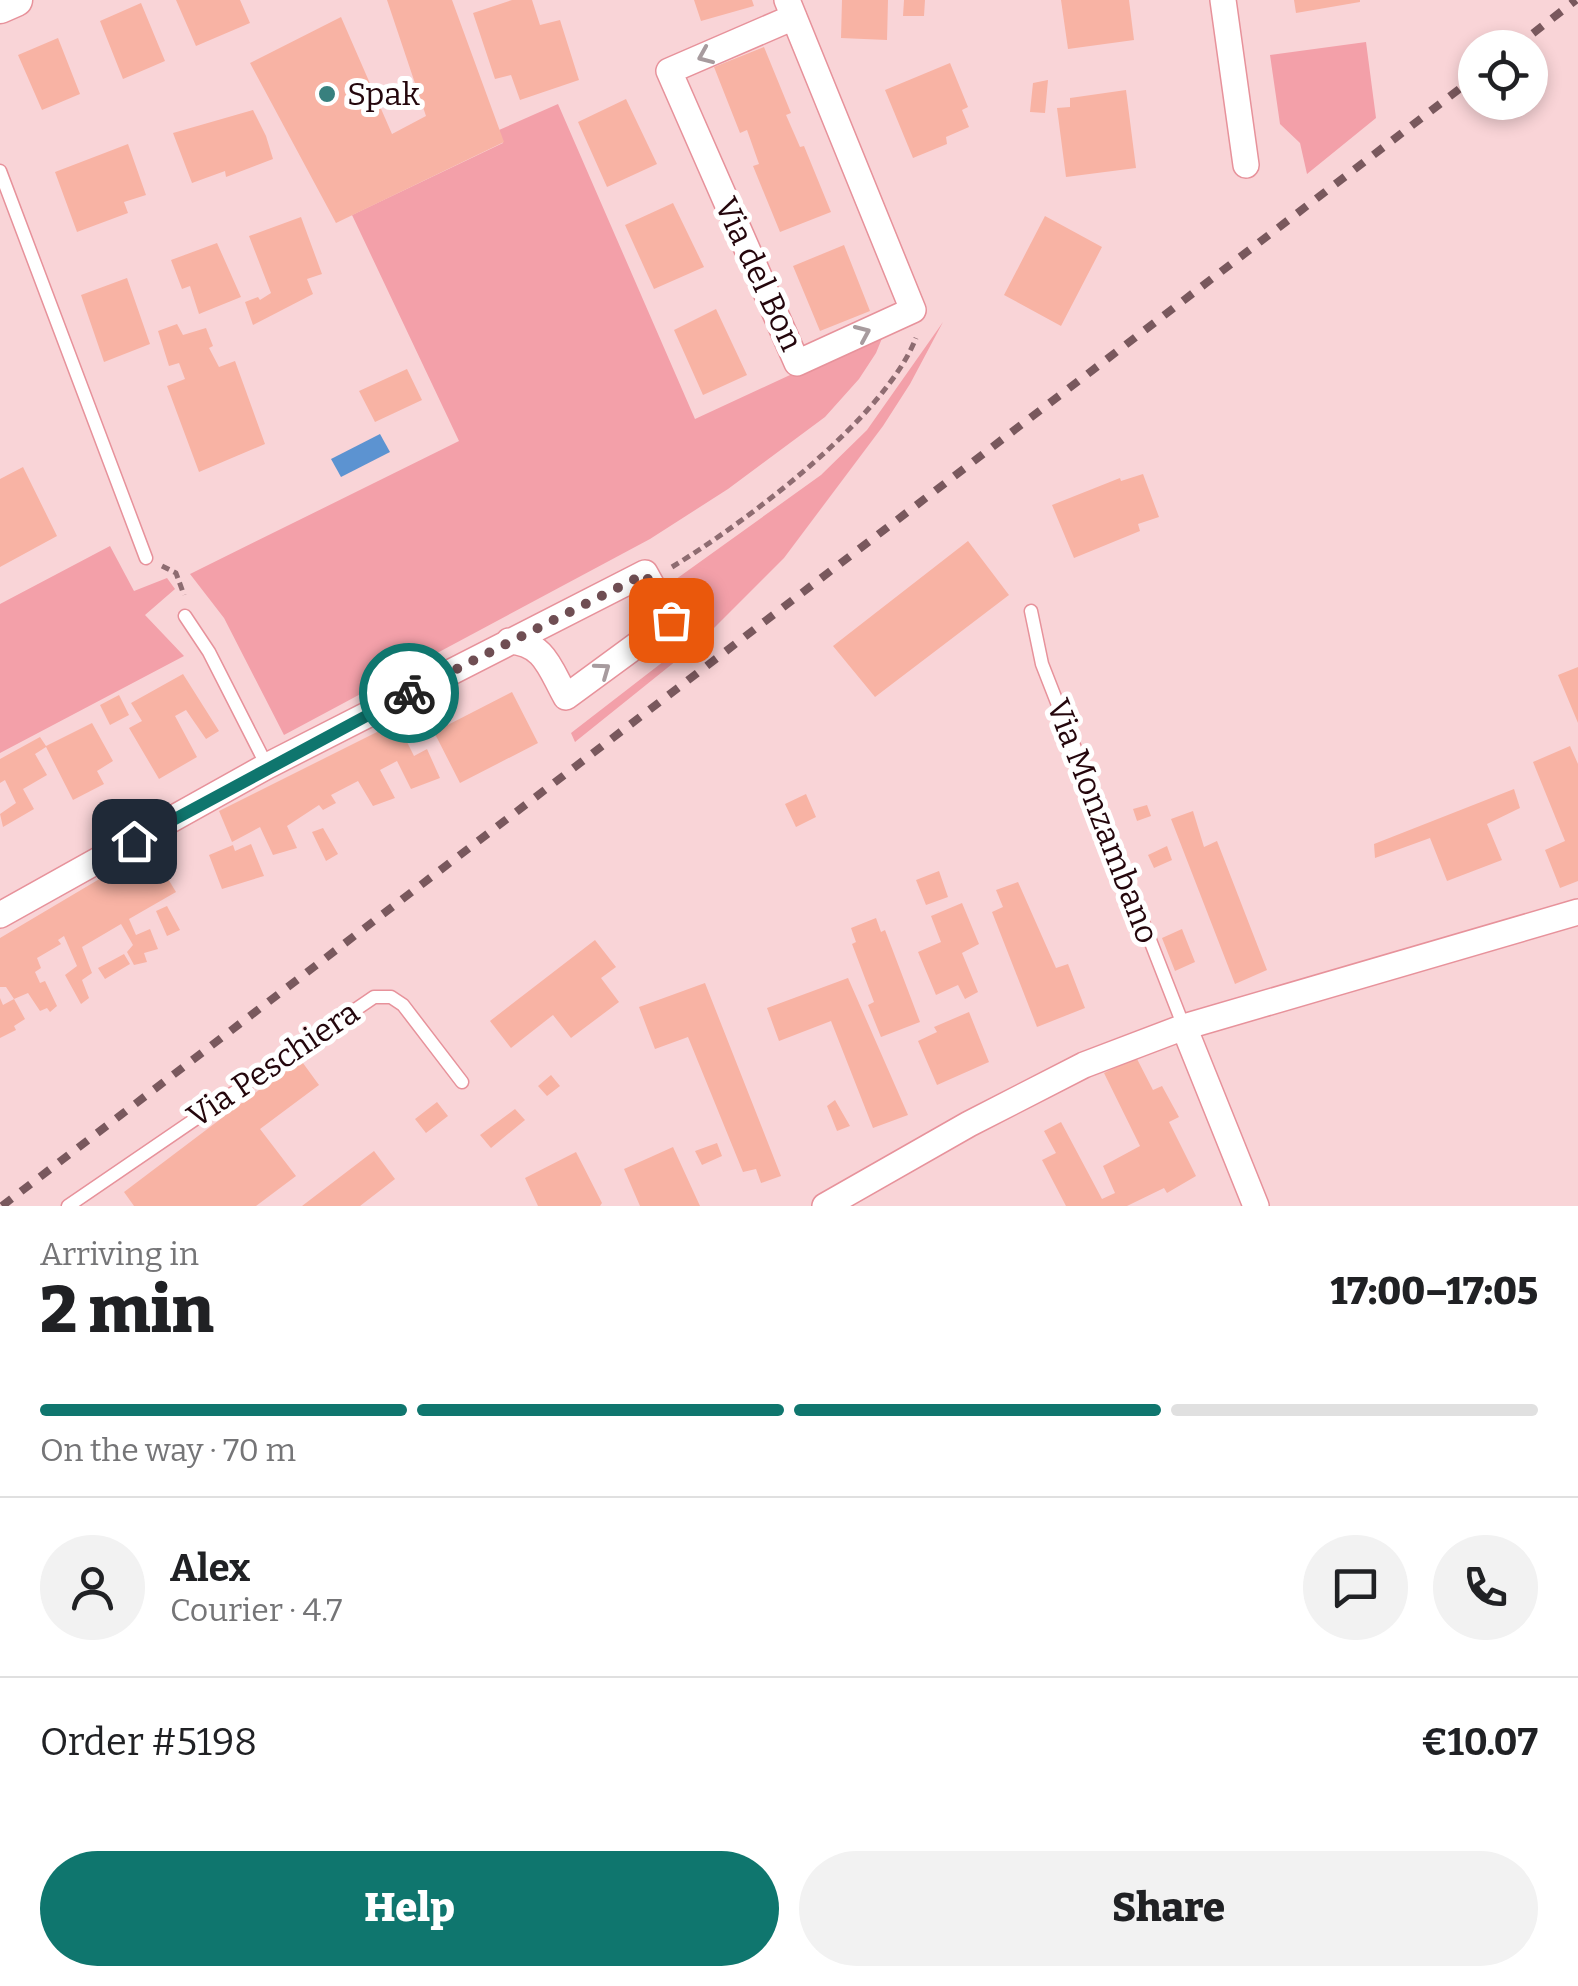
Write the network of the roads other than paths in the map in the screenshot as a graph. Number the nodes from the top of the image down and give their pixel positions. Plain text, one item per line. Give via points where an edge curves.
1 (16, 0) edge
2 (1223, 0) edge
3 (0, 7) edge
4 (791, 9) edge
5 (1246, 165) dead end
6 (0, 171) edge
7 (146, 558) road end
8 (1031, 612) dead end
9 (185, 616) road end
10 (509, 642) junction
11 (267, 766) junction
12 (1578, 912) edge
13 (0, 915) edge
14 (1184, 1027) junction
15 (462, 1082) dead end
16 (68, 1206) edge
17 (826, 1206) edge
18 (1256, 1206) edge

1 - 3 street
2 - 5 street
4 -> 4 street, Via del Bon via 669,72 796,364 913,310
6 - 7 lane
8 - 14 lane, Via Monzambano via 1042,664
9 - 11 lane
10 -> 10 street via 541,653 566,698 671,620 645,574
10 - 11 street
11 - 13 street
12 - 14 street
14 - 17 street via 1084,1065
14 - 18 street
15 - 16 lane, Via Peschiera via 403,1005 374,997

